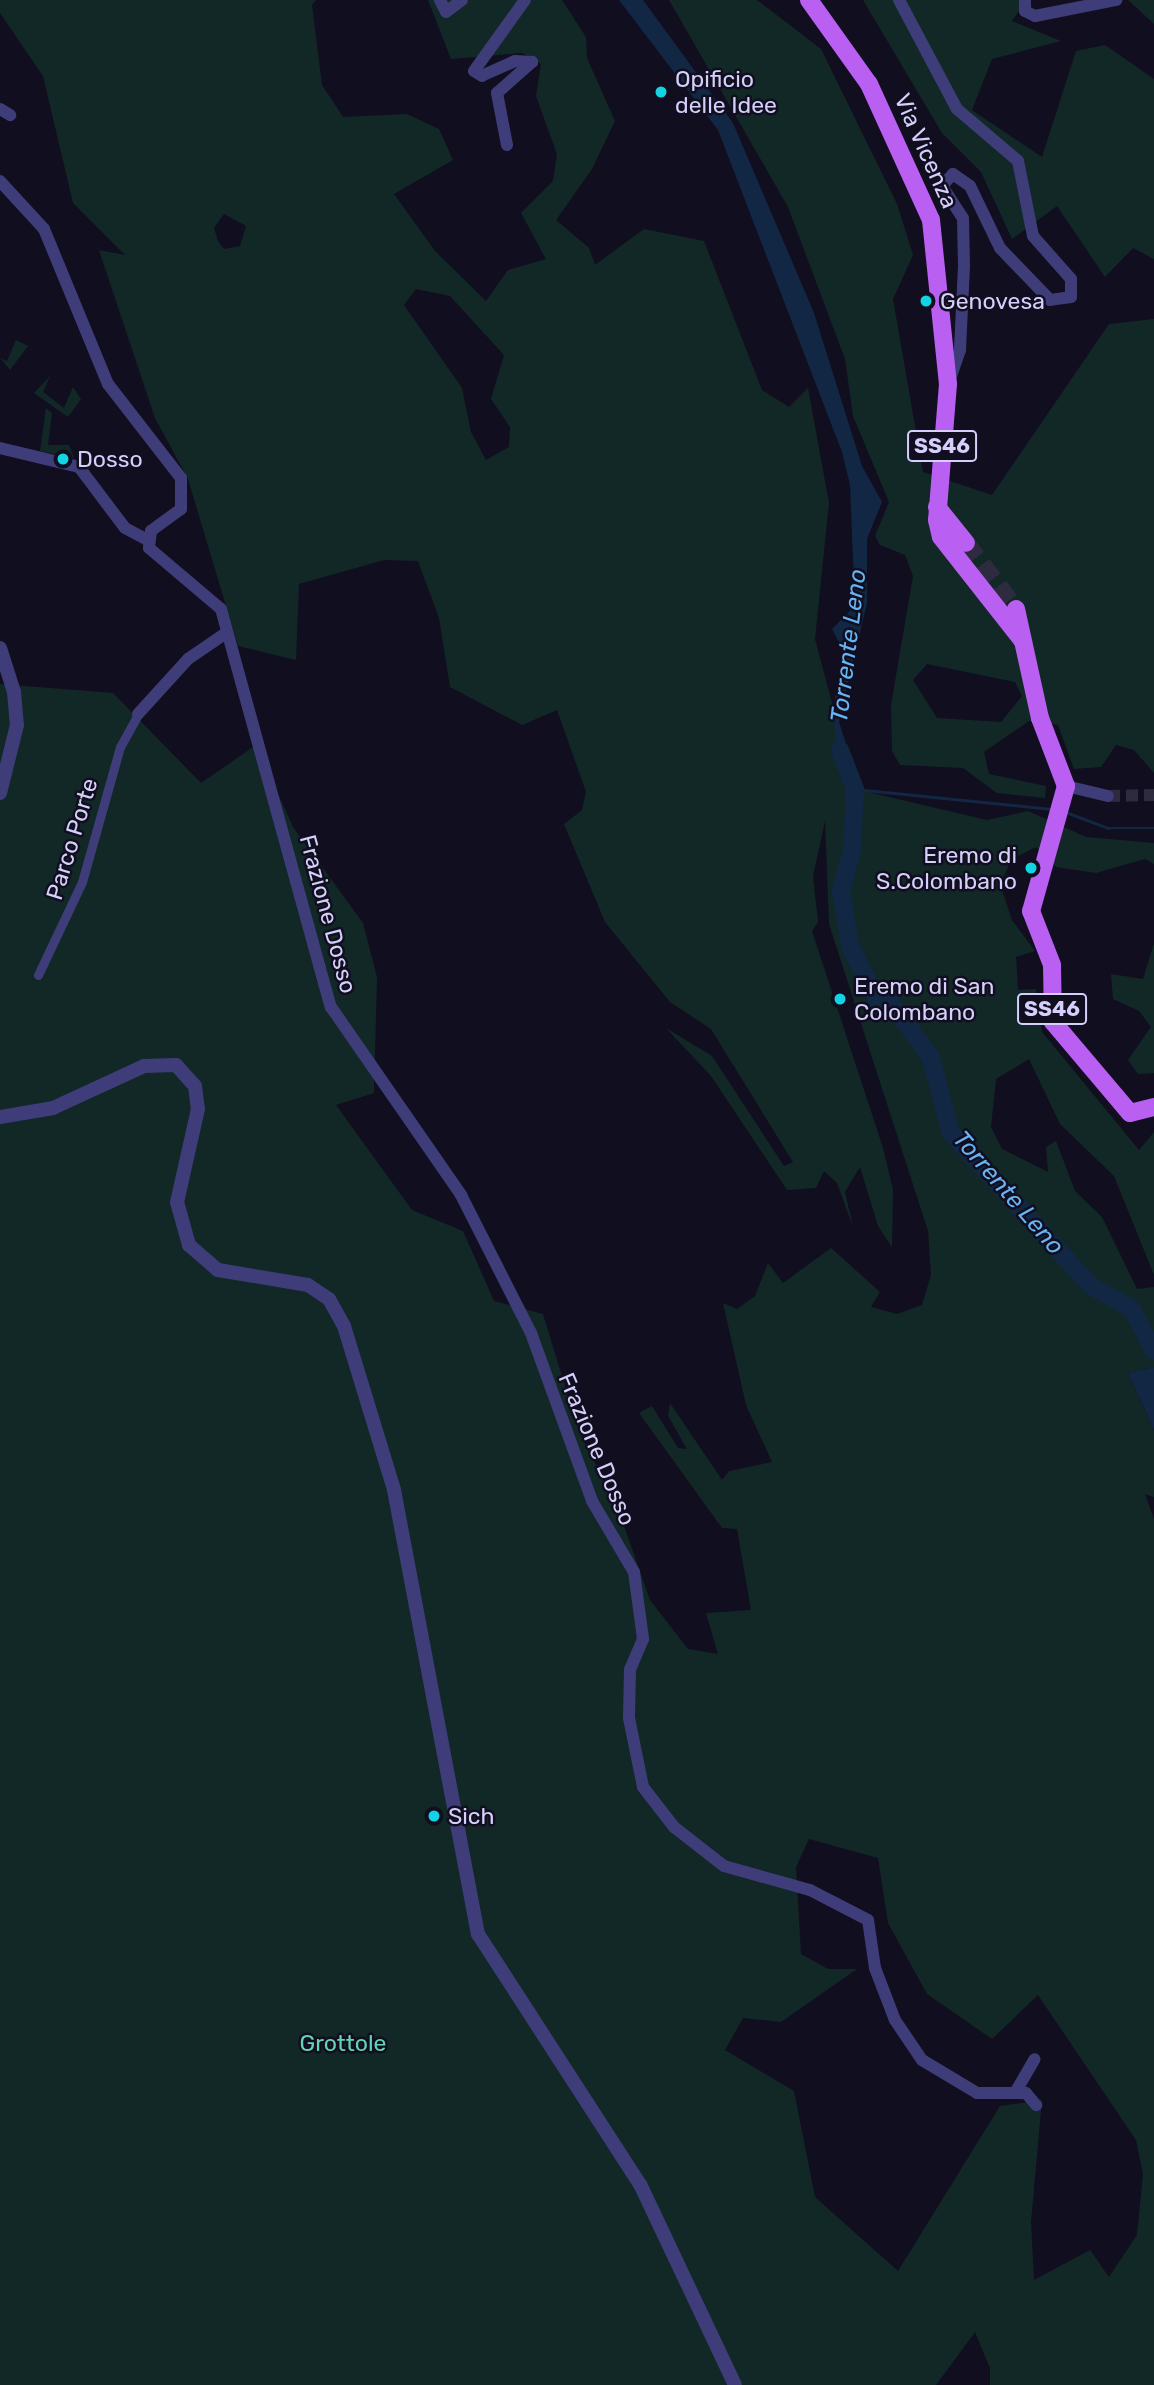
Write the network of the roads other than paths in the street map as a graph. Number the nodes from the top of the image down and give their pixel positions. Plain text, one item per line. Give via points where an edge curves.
1 (440, 0) edge
2 (462, 0) edge
3 (525, 0) edge
4 (809, 0) edge
5 (899, 0) edge
6 (1025, 0) edge
7 (1116, 0) edge
8 (507, 145) dead end
9 (0, 181) edge
10 (948, 384) junction
11 (0, 448) edge
12 (937, 507) junction
13 (146, 539) junction
14 (966, 543) tunnel mouth
15 (1016, 608) tunnel mouth
16 (227, 635) junction
17 (1022, 640) junction
18 (0, 648) edge
19 (138, 713) joint
20 (1065, 790) junction
21 (0, 793) edge
22 (1108, 796) tunnel mouth
23 (38, 975) dead end
24 (1154, 1107) edge
25 (0, 1117) edge
26 (1035, 2059) dead end
27 (1015, 2093) junction
28 (1036, 2105) dead end
29 (735, 2385) edge

1 - 2 street via 446,12
3 - 8 street via 474,71 482,76 515,61 532,62 497,93
4 - 10 main road, Via Vicenza / SS46 via 869,84 931,220
5 - 10 street via 957,109 1018,161 1033,236 1071,279 1071,298 1050,300 1000,248 970,186 953,174 942,186 963,218 964,267 960,350
6 - 7 street via 1025,11 1035,16
9 - 13 street via 28,204 52,243 108,384 181,478 177,516
10 - 12 main road, SS46
11 - 13 street via 79,467 125,528
12 - 14 main road
12 - 17 main road, SS46 via 941,537
13 - 16 street via 154,556 213,596
15 - 17 main road
16 - 19 street via 188,659
16 - 27 street, Frazione Dosso via 331,1007 461,1195 531,1333 592,1501 634,1572 642,1639 628,1687 643,1787 674,1827 724,1866 810,1890 868,1920 875,1968 895,2020 922,2060 977,2093
17 - 20 main road, SS46 via 1040,718
18 - 21 street via 15,692 16,725
19 - 23 street, Parco Porte via 120,747 82,882
20 - 22 street
20 - 24 main road, SS46 via 1031,911 1052,965 1053,1022 1130,1113
25 - 29 street via 53,1108 144,1066 176,1065 195,1086 198,1109 177,1202 189,1245 218,1270 308,1286 329,1299 344,1326 394,1490 478,1934 640,2184
26 - 27 street
27 - 28 street, Frazione Dosso via 1026,2093

